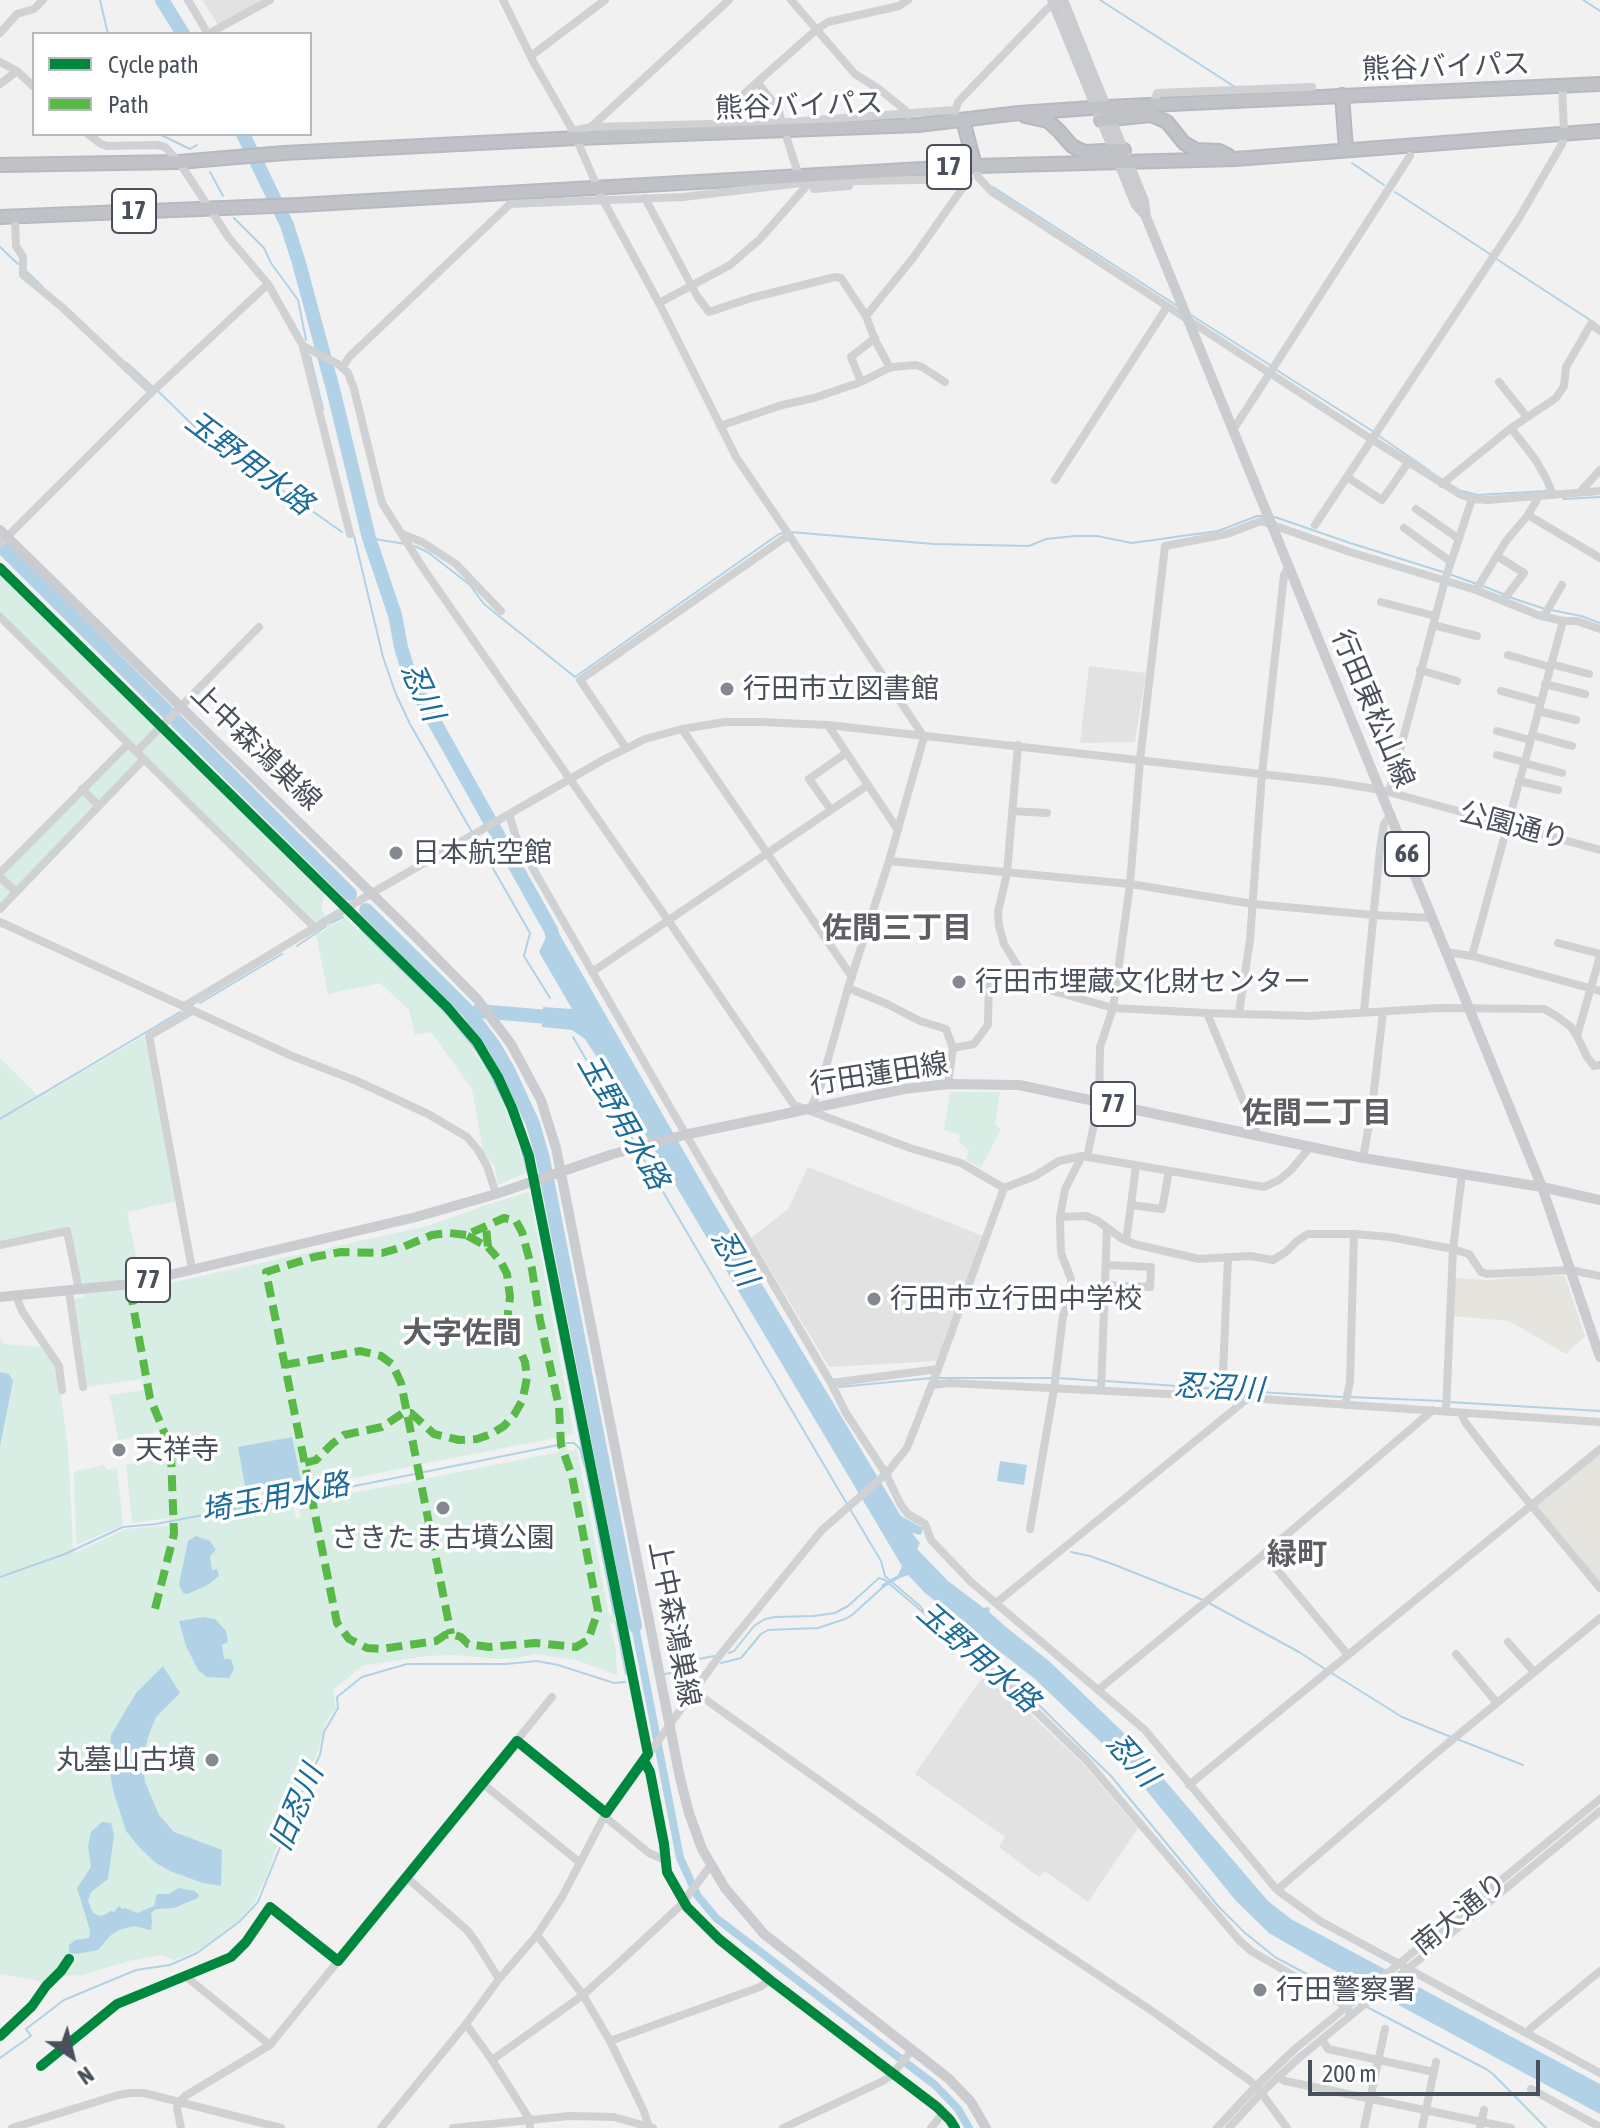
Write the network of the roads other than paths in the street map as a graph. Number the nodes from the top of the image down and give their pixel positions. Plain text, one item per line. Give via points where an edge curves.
1 (43, 0) edge
2 (188, 0) edge
3 (270, 0) edge
4 (503, 0) edge
5 (605, 0) edge
6 (729, 0) edge
7 (791, 0) edge
8 (908, 0) edge
9 (1058, 1) edge
10 (816, 30) junction
11 (207, 32) edge
12 (212, 32) edge
13 (0, 33) edge
14 (531, 56) junction
15 (0, 62) edge
16 (17, 71) junction
17 (757, 82) junction
18 (0, 84) edge
19 (1600, 84) edge
20 (32, 85) edge
21 (1562, 86) junction
22 (1312, 87) dead end
23 (745, 93) dead end
24 (1342, 95) junction
25 (1153, 104) junction
26 (1019, 113) junction
27 (1104, 113) junction
28 (908, 115) junction
29 (958, 117) junction
30 (781, 119) dead end
31 (591, 127) junction
32 (1600, 131) edge
33 (1564, 133) junction
34 (575, 135) junction
35 (91, 136) edge
36 (787, 139) dead end
37 (1346, 149) junction
38 (1410, 156) dead end
39 (1121, 157) junction
40 (1235, 159) junction
41 (179, 162) junction
42 (0, 165) edge
43 (797, 170) dead end
44 (974, 174) junction
45 (812, 186) junction
46 (597, 187) junction
47 (645, 198) junction
48 (603, 200) junction
49 (208, 208) junction
50 (0, 217) edge
51 (15, 217) junction
52 (268, 284) junction
53 (691, 286) junction
54 (659, 303) junction
55 (1167, 307) junction
56 (866, 316) junction
57 (1187, 318) junction
58 (1600, 331) edge
59 (875, 338) junction
60 (303, 346) junction
61 (340, 366) junction
62 (890, 368) junction
63 (1271, 373) junction
64 (861, 382) junction
65 (945, 382) dead end
66 (1499, 382) dead end
67 (152, 392) junction
68 (1527, 417) junction
69 (720, 426) junction
70 (1511, 428) junction
71 (1233, 430) junction
72 (1372, 438) junction
73 (1408, 463) junction
74 (1600, 470) edge
75 (1347, 477) junction
76 (1055, 480) dead end
77 (1445, 482) junction
78 (1600, 491) edge
79 (1553, 493) junction
80 (1580, 493) junction
81 (1539, 496) junction
82 (1472, 499) junction
83 (1416, 509) dead end
84 (1528, 515) junction
85 (1268, 519) junction
86 (1315, 525) dead end
87 (1404, 528) dead end
88 (401, 533) junction
89 (350, 534) dead end
90 (789, 535) junction
91 (2, 538) edge
92 (1459, 539) junction
93 (1497, 556) junction
94 (1600, 558) edge
95 (1451, 562) junction
96 (1288, 568) junction
97 (1445, 580) junction
98 (1562, 585) dead end
99 (1476, 590) junction
100 (1503, 601) junction
101 (1381, 602) dead end
102 (501, 611) dead end
103 (1544, 616) junction
104 (0, 617) edge
105 (1434, 620) junction
106 (1563, 621) junction
107 (259, 627) dead end
108 (1600, 629) edge
109 (1477, 636) dead end
110 (1508, 655) dead end
111 (1551, 665) junction
112 (1420, 670) junction
113 (1589, 674) dead end
114 (1457, 681) dead end
115 (1545, 684) junction
116 (1501, 691) dead end
117 (1585, 694) dead end
118 (1539, 707) junction
119 (177, 709) junction
120 (1576, 720) dead end
121 (828, 725) junction
122 (682, 729) junction
123 (1497, 731) dead end
124 (924, 737) junction
125 (1531, 738) junction
126 (128, 744) junction
127 (1018, 745) junction
128 (1572, 746) dead end
129 (626, 748) junction
130 (136, 752) junction
131 (846, 753) junction
132 (1497, 755) dead end
133 (144, 759) junction
134 (1140, 760) junction
135 (1524, 763) junction
136 (1262, 773) junction
137 (1562, 773) dead end
138 (568, 778) junction
139 (1519, 781) junction
140 (868, 785) junction
141 (82, 789) junction
142 (1558, 790) dead end
143 (1385, 791) junction
144 (99, 806) junction
145 (831, 810) junction
146 (1012, 811) junction
147 (1047, 813) dead end
148 (507, 815) junction
149 (1391, 815) junction
150 (1507, 825) junction
151 (898, 830) junction
152 (1600, 850) edge
153 (767, 853) junction
154 (889, 861) junction
155 (1007, 873) junction
156 (0, 875) edge
157 (1130, 884) junction
158 (16, 892) junction
159 (368, 895) junction
160 (1253, 904) junction
161 (0, 909) edge
162 (1373, 915) junction
163 (1432, 918) junction
164 (668, 920) junction
165 (0, 922) edge
166 (315, 928) junction
167 (1558, 943) dead end
168 (1446, 952) junction
169 (1600, 955) edge
170 (1472, 956) junction
171 (1020, 970) junction
172 (592, 972) junction
173 (852, 977) junction
174 (848, 988) junction
175 (1596, 990) edge
176 (1113, 1008) junction
177 (187, 1009) junction
178 (1470, 1009) junction
179 (1364, 1011) junction
180 (1383, 1012) junction
181 (1207, 1013) junction
182 (1239, 1013) junction
183 (1577, 1036) junction
184 (953, 1048) junction
185 (1600, 1065) edge
186 (948, 1084) junction
187 (1099, 1101) junction
188 (810, 1109) junction
189 (685, 1134) junction
190 (1258, 1136) junction
191 (1310, 1147) junction
192 (1084, 1156) junction
193 (1363, 1158) junction
194 (1136, 1165) junction
195 (1169, 1171) junction
196 (558, 1172) junction
197 (1462, 1174) junction
198 (1542, 1187) junction
199 (1004, 1188) junction
200 (496, 1194) junction
201 (1600, 1200) edge
202 (1131, 1205) junction
203 (1060, 1217) junction
204 (1107, 1228) junction
205 (1354, 1234) junction
206 (1126, 1240) junction
207 (0, 1245) edge
208 (1453, 1249) junction
209 (1228, 1257) junction
210 (1106, 1265) junction
211 (192, 1269) junction
212 (1571, 1270) junction
213 (1600, 1276) edge
214 (1105, 1285) junction
215 (74, 1291) junction
216 (16, 1296) junction
217 (0, 1297) edge
218 (1600, 1357) edge
219 (80, 1362) junction
220 (59, 1366) junction
221 (938, 1369) junction
222 (831, 1383) junction
223 (932, 1385) junction
224 (83, 1387) dead end
225 (1054, 1389) junction
226 (62, 1390) dead end
227 (1101, 1391) junction
228 (1222, 1397) junction
229 (1247, 1398) junction
230 (1345, 1405) junction
231 (1433, 1410) junction
232 (1446, 1411) junction
233 (1461, 1413) junction
234 (1600, 1422) edge
235 (1600, 1449) edge
236 (884, 1475) junction
237 (1531, 1504) junction
238 (1030, 1529) dead end
239 (1264, 1554) junction
240 (1600, 1588) edge
241 (996, 1603) junction
242 (1600, 1618) edge
243 (1508, 1642) dead end
244 (1456, 1654) dead end
245 (1348, 1655) junction
246 (986, 1668) dead end
247 (1534, 1672) junction
248 (1098, 1690) junction
249 (695, 1692) junction
250 (552, 1697) dead end
251 (1497, 1703) junction
252 (666, 1730) junction
253 (644, 1761) junction
254 (482, 1783) junction
255 (1189, 1785) junction
256 (1600, 1799) edge
257 (1600, 1811) edge
258 (604, 1816) junction
259 (665, 1860) junction
260 (579, 1862) junction
261 (711, 1865) junction
262 (406, 1877) junction
263 (1277, 1890) junction
264 (685, 1898) junction
265 (272, 1908) dead end
266 (537, 1935) junction
267 (338, 1961) junction
268 (1401, 1969) junction
269 (1600, 1971) edge
270 (189, 1979) dead end
271 (499, 1979) junction
272 (770, 1980) junction
273 (583, 1995) junction
274 (1350, 2008) junction
275 (466, 2024) junction
276 (1385, 2029) dead end
277 (1527, 2033) junction
278 (1322, 2039) junction
279 (610, 2041) junction
280 (270, 2045) junction
281 (910, 2053) junction
282 (492, 2060) junction
283 (1378, 2061) junction
284 (1436, 2062) dead end
285 (895, 2072) junction
286 (1434, 2072) junction
287 (1600, 2073) edge
288 (1278, 2077) junction
289 (1259, 2089) junction
290 (1531, 2089) dead end
291 (1370, 2099) junction
292 (179, 2102) junction
293 (1484, 2110) dead end
294 (1426, 2111) junction
295 (530, 2124) edge
296 (1481, 2124) edge
297 (29, 2126) edge
298 (1600, 2127) edge
299 (12, 2128) edge
300 (181, 2128) edge
301 (281, 2128) edge
302 (381, 2128) edge
303 (453, 2128) edge
304 (650, 2128) edge
305 (783, 2128) edge
306 (931, 2128) edge
307 (986, 2128) edge
308 (1217, 2128) edge
309 (1229, 2128) edge
310 (1287, 2128) edge
311 (1364, 2128) edge
312 (1422, 2128) edge
313 (1511, 2128) edge

1 - 13 street via 17,14
2 - 11 street
3 - 12 street
4 - 14 street
5 - 14 street
6 - 31 street
7 - 10 street
8 - 10 street
9 - 27 main road, 行田東松山線 / 66
9 - 29 street via 958,102
10 - 17 street
10 - 28 street via 855,74
14 - 34 street
15 - 16 street
16 - 18 street
16 - 20 street
17 - 23 street
17 - 30 street
19 - 21 highway, 熊谷バイパス / 17
21 - 24 highway, 熊谷バイパス / 17
21 - 33 street
22 - 25 street via 1157,93
24 - 25 highway, 熊谷バイパス / 17
24 - 37 highway
25 - 27 highway, 熊谷バイパス / 17
26 - 27 highway, 熊谷バイパス / 17
26 - 29 highway, 熊谷バイパス / 17
26 - 39 highway, 17 via 1048,121 1084,152
27 - 39 main road, 行田東松山線 / 66
27 - 40 highway, 17 via 1151,115 1167,122 1196,150 1219,151
28 - 29 street
28 - 31 street
29 - 34 highway, 熊谷バイパス / 17 via 918,125 784,132
29 - 44 highway, 17
31 - 34 street
32 - 33 highway, 17
33 - 37 highway, 17
33 - 72 street via 1519,218
34 - 41 highway, 熊谷バイパス / 17
34 - 46 street
35 - 41 street via 107,146 165,147
36 - 43 street
37 - 40 highway, 17
38 - 63 street
39 - 40 highway, 17
39 - 44 highway, 17
39 - 57 main road, 行田東松山線 / 66 via 1144,201
41 - 42 highway, 熊谷バイパス / 17
41 - 49 street
44 - 45 street
44 - 46 highway, 17
44 - 55 street via 992,192
44 - 56 street
45 - 47 street
45 - 53 street via 730,265
46 - 48 street
46 - 49 highway, 17
47 - 48 street
47 - 53 street
48 - 54 street
48 - 61 street via 510,204
49 - 51 highway, 17
49 - 52 street
50 - 51 highway, 17
51 - 67 street via 23,275
52 - 60 street
52 - 67 street
53 - 54 street
53 - 56 street via 709,312 841,278
54 - 69 street
55 - 57 street
55 - 76 street
56 - 59 street
57 - 63 street
57 - 71 main road, 行田東松山線 / 66
58 - 68 street via 1591,324 1566,367 1556,398
59 - 62 street
59 - 64 street via 851,357
60 - 61 street
60 - 89 street
61 - 88 street via 354,389 382,503
62 - 64 street
62 - 65 street via 916,365
63 - 71 street
63 - 72 street
64 - 69 street
66 - 68 street
67 - 91 street
68 - 70 street
69 - 90 street
70 - 77 street
70 - 79 street
71 - 85 main road, 行田東松山線 / 66
72 - 73 street
72 - 75 street
73 - 75 street via 1382,500
73 - 77 street
74 - 80 street
75 - 86 street
77 - 82 street
78 - 80 street
79 - 80 street
79 - 81 street
81 - 82 street
81 - 84 street
82 - 92 street
83 - 92 street
84 - 93 street
84 - 94 street
85 - 96 main road, 行田東松山線 / 66
85 - 97 street via 1350,552
85 - 134 street via 1227,534 1165,546
87 - 95 street
88 - 102 street via 456,564
88 - 138 street
90 - 124 street
90 - 129 street via 580,680
91 - 119 main road, 上中森鴻巣線
92 - 95 street
93 - 99 street
93 - 100 street via 1524,573
95 - 97 street
96 - 136 street
96 - 143 main road, 行田東松山線 / 66
97 - 99 street
97 - 105 street
98 - 103 street
99 - 100 street
100 - 103 street
101 - 105 street
103 - 106 street
104 - 126 street
105 - 109 street
105 - 112 street
106 - 108 street
106 - 111 street
107 - 119 street
110 - 111 street
111 - 113 street
111 - 115 street
112 - 114 street
112 - 143 street
115 - 117 street
115 - 118 street
116 - 118 street
118 - 120 street
118 - 125 street
119 - 130 street
119 - 159 main road, 上中森鴻巣線
121 - 122 street, 公園通り via 737,722
121 - 124 street, 公園通り
121 - 131 street
122 - 129 street, 公園通り
122 - 153 street
123 - 125 street
124 - 127 street, 公園通り
124 - 151 street
125 - 128 street
125 - 135 street
126 - 130 street
126 - 141 street
127 - 134 street, 公園通り
127 - 146 street
129 - 138 street, 公園通り
130 - 133 street
131 - 140 street
131 - 145 street via 809,779
132 - 135 street
133 - 144 street
133 - 166 street
134 - 136 street, 公園通り
134 - 157 street
135 - 137 street
135 - 139 street
136 - 143 street, 公園通り
136 - 160 street
138 - 148 street, 公園通り
138 - 164 street
139 - 142 street
139 - 150 street
140 - 145 street
140 - 151 street
141 - 144 street
141 - 156 street
143 - 149 main road, 行田東松山線 / 66
143 - 150 street, 公園通り
144 - 158 street
145 - 153 street
146 - 147 street
146 - 155 street
148 - 159 street, 公園通り
148 - 172 street
149 - 162 street via 1384,824
149 - 163 main road, 行田東松山線 / 66
150 - 152 street, 公園通り
150 - 170 street
151 - 154 street
153 - 164 street
153 - 173 street
154 - 155 street
154 - 173 street
155 - 157 street
155 - 171 street via 999,926
156 - 158 street
157 - 160 street
157 - 176 street
158 - 161 street
159 - 166 street, 公園通り
159 - 196 main road, 上中森鴻巣線 via 496,1023 541,1100
160 - 162 street
160 - 182 street
162 - 163 street
162 - 179 street
163 - 168 main road, 行田東松山線 / 66
164 - 172 street
164 - 188 street via 794,1105
165 - 177 street
166 - 177 street, 公園通り
167 - 169 street
168 - 170 street
168 - 178 main road, 行田東松山線 / 66
169 - 175 street
170 - 175 street
171 - 176 street via 1042,988
171 - 184 street via 989,973 988,1025 974,1044
172 - 189 street
173 - 174 street
174 - 184 street via 946,1029
174 - 188 street
175 - 183 street
176 - 181 street
176 - 187 street via 1100,1047
177 - 200 street via 357,1081 467,1137 484,1159
177 - 211 street, 公園通り via 149,1036
178 - 180 street
178 - 183 street via 1544,1009
178 - 198 main road, 行田東松山線 / 66
179 - 180 street
179 - 182 street via 1310,1016
180 - 193 street
181 - 182 street
181 - 190 street
183 - 185 street via 1594,1066
184 - 186 street
186 - 187 main road, 行田蓮田線 / 77 via 1019,1085
186 - 188 main road, 行田蓮田線 / 77
187 - 190 main road, 行田蓮田線 / 77
187 - 192 street
188 - 189 main road, 行田蓮田線 / 77
188 - 199 street via 961,1163
189 - 196 main road, 77
189 - 222 street
190 - 191 main road, 行田蓮田線 / 77
191 - 193 main road, 行田蓮田線 / 77
191 - 195 street via 1291,1170 1264,1187
192 - 194 street
192 - 199 street via 1059,1161
192 - 203 street via 1065,1189
193 - 197 main road, 行田蓮田線 / 77
194 - 195 street
194 - 202 street
195 - 202 street via 1162,1209
196 - 200 main road, 77
196 - 252 main road, 上中森鴻巣線
197 - 198 main road, 行田蓮田線 / 77
197 - 208 street
198 - 201 main road, 行田蓮田線 / 77
198 - 212 main road, 行田東松山線 / 66
199 - 221 street
200 - 211 main road, 77
202 - 206 street
203 - 204 street via 1086,1216
203 - 225 street via 1061,1253 1072,1293 1063,1316
204 - 206 street
204 - 210 street
205 - 208 street
205 - 209 street via 1308,1234 1273,1260
205 - 230 street
206 - 209 street via 1199,1259
207 - 215 street via 67,1231
208 - 212 street via 1469,1254 1487,1274
208 - 232 street
209 - 228 street
210 - 214 street
210 - 214 street via 1151,1267 1150,1287
211 - 215 main road, 77
212 - 213 street
212 - 218 main road, 行田東松山線 / 66
214 - 227 street
215 - 216 main road, 77
215 - 219 street
216 - 217 main road, 77
216 - 220 street
219 - 220 street
219 - 224 street
220 - 226 street
221 - 222 street
221 - 223 street
222 - 236 street
223 - 225 street
223 - 236 street via 907,1448
225 - 227 street
225 - 238 street
227 - 228 street
228 - 229 street
229 - 230 street
229 - 241 street
230 - 231 street
231 - 232 street
231 - 239 street
232 - 233 street
233 - 234 street
233 - 237 street
235 - 237 street
236 - 241 street via 901,1505 925,1524 942,1553
236 - 249 street via 822,1530
237 - 240 street
237 - 245 street
239 - 245 street
239 - 248 street
241 - 248 street
242 - 247 street
243 - 247 street
244 - 251 street
245 - 255 street
246 - 274 street via 1087,1761 1239,1940
247 - 251 street
248 - 255 street via 1145,1730
249 - 252 street
249 - 289 street
250 - 254 street
251 - 263 street
252 - 253 street
252 - 261 main road, 上中森鴻巣線 via 695,1833
253 - 258 street
253 - 259 street
254 - 260 street
254 - 262 street
255 - 263 street
256 - 268 street, 南大通り
257 - 268 street, 南大通り
258 - 259 street
258 - 260 street
259 - 264 street
260 - 266 street
261 - 264 street
261 - 281 main road, 上中森鴻巣線 via 764,1934
262 - 267 street
262 - 271 street via 467,1930
263 - 268 street
264 - 272 street via 702,1923
264 - 273 street
265 - 267 street
266 - 271 street
266 - 273 street
267 - 280 street
268 - 274 street, 南大通り
268 - 277 street
269 - 277 street
270 - 280 street
271 - 275 street
272 - 279 street
272 - 285 street
273 - 279 street
273 - 282 street
274 - 278 street, 南大通り
274 - 289 street, 南大通り via 1295,2049
275 - 282 street
275 - 302 street
276 - 283 street
277 - 287 street
278 - 283 street via 1328,2049
278 - 288 street, 南大通り
279 - 304 street
280 - 292 street
281 - 285 street
281 - 307 main road, 上中森鴻巣線 via 963,2092
282 - 295 street
283 - 286 street
283 - 291 street
284 - 286 street
285 - 305 street
285 - 306 street via 943,2113
286 - 294 street
288 - 289 street, 南大通り
288 - 291 street
289 - 308 street, 南大通り
289 - 309 street, 南大通り
289 - 310 street
290 - 298 street
291 - 294 street
291 - 311 street
292 - 297 street via 144,2093 118,2095
292 - 300 street
292 - 301 street
293 - 296 street
294 - 296 street
294 - 312 street
295 - 303 street
295 - 304 street via 569,2116 614,2117
296 - 313 street
297 - 299 street

